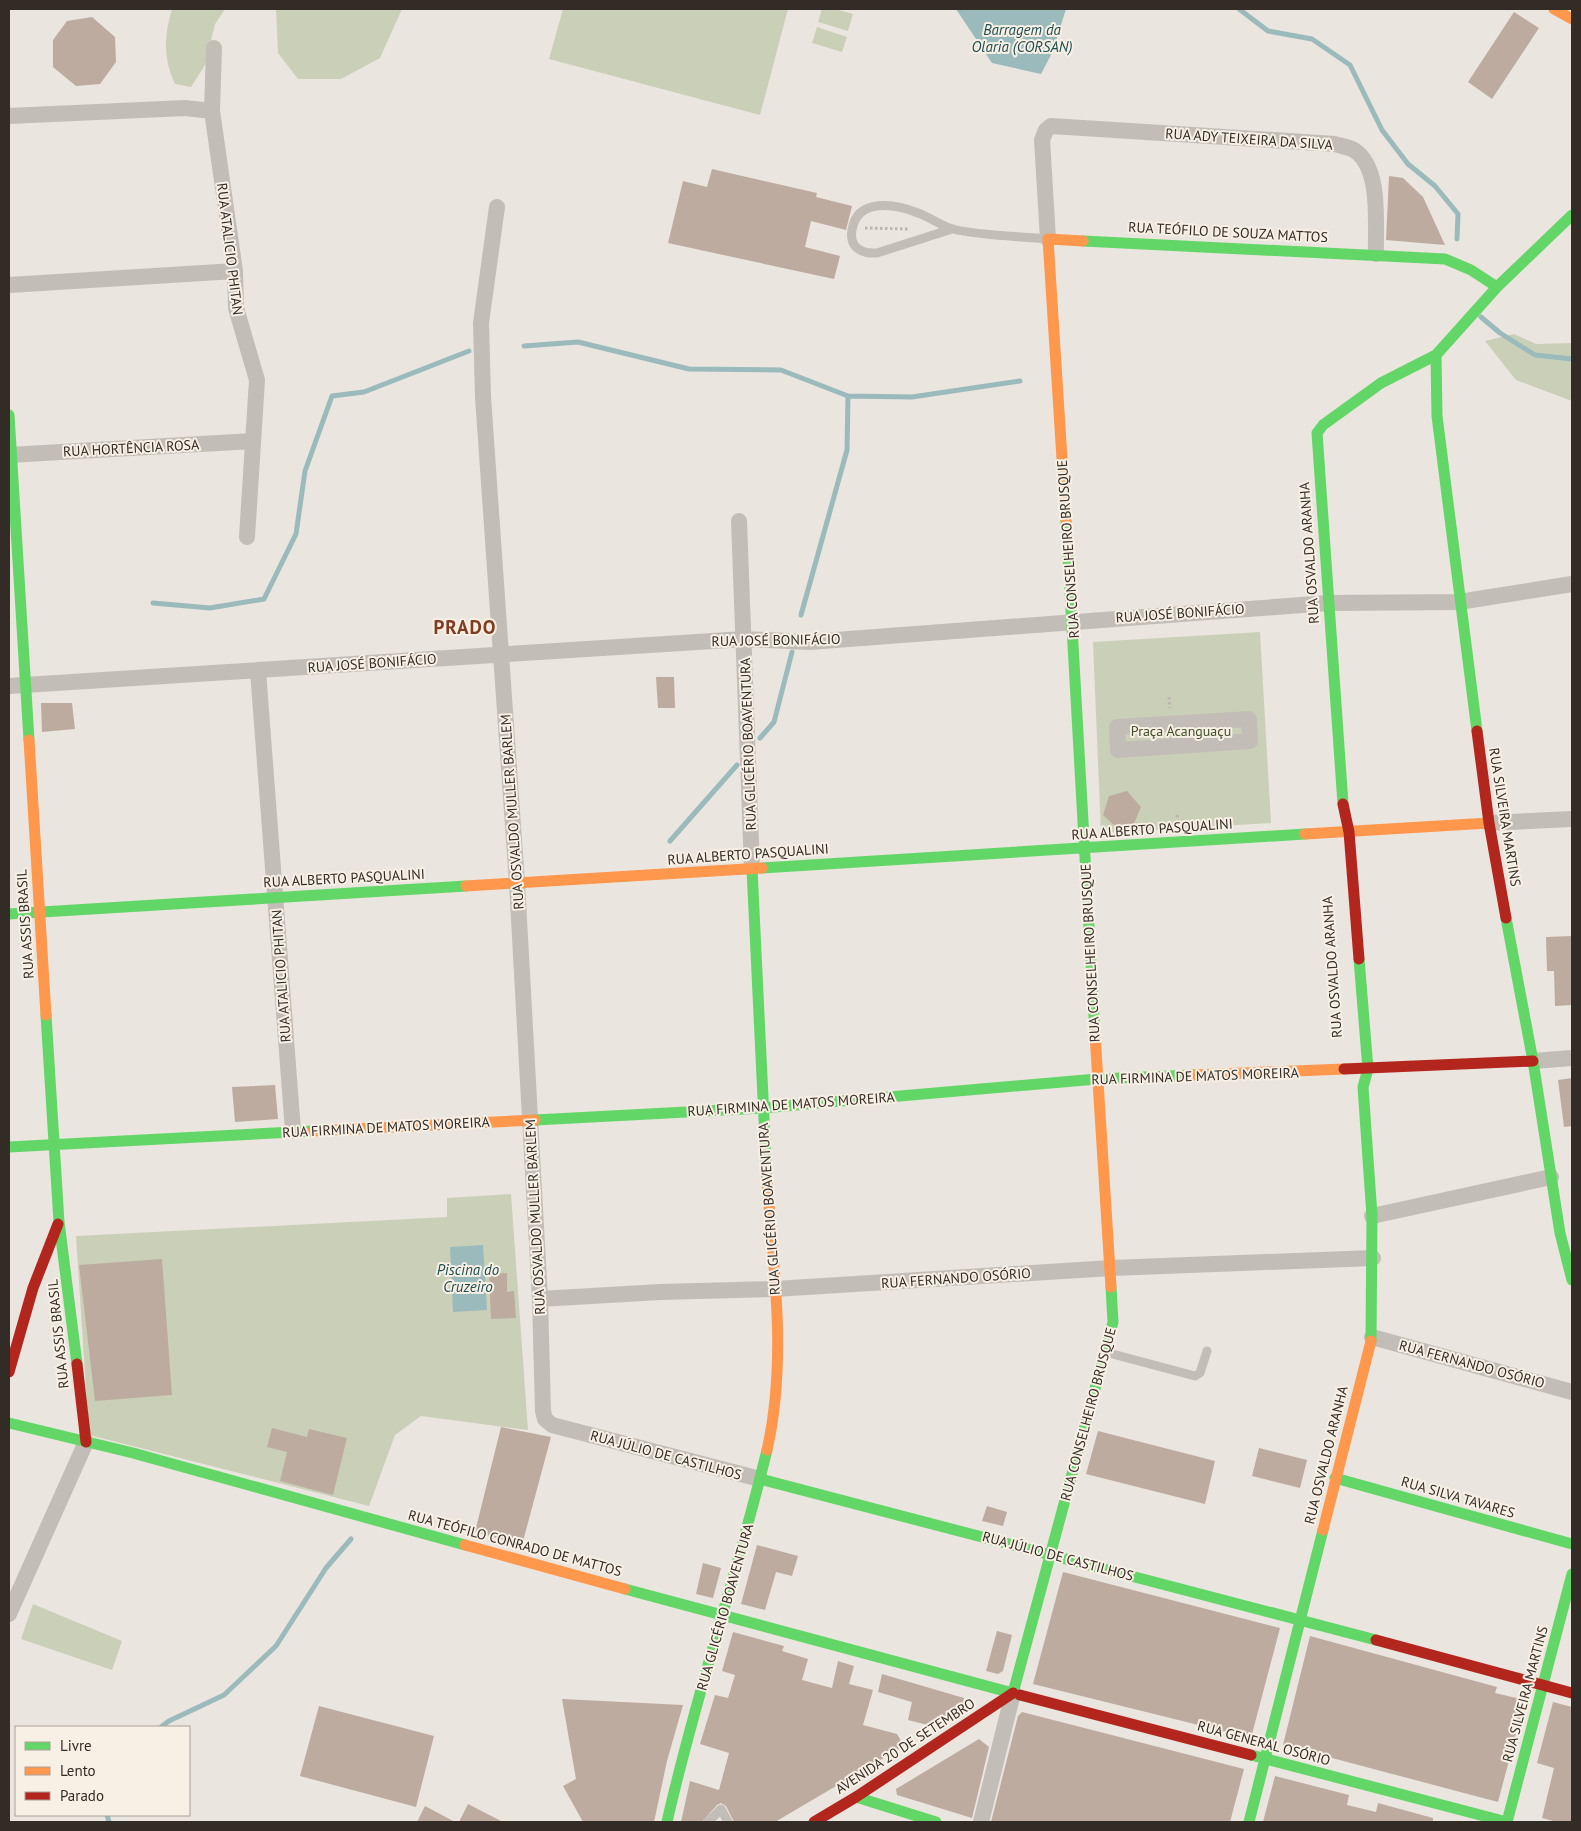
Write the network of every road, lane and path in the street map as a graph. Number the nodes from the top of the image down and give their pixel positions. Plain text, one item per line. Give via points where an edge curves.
1 (1554, 9) edge
2 (1572, 19) edge
3 (214, 48) dead end
4 (212, 111) junction
5 (9, 116) edge
6 (1042, 140) joint
7 (497, 207) dead end
8 (1572, 215) edge
9 (852, 228) junction
10 (912, 229) dead end
11 (952, 229) junction
12 (1048, 239) junction
13 (1376, 254) junction
14 (235, 271) junction
15 (9, 285) edge
16 (1497, 287) junction
17 (1436, 355) junction
18 (9, 415) edge
19 (253, 441) junction
20 (10, 455) edge
21 (739, 521) dead end
22 (247, 537) dead end
23 (1572, 584) edge
24 (1459, 602) junction
25 (1328, 603) junction
26 (1073, 620) junction
27 (744, 639) junction
28 (501, 654) junction
29 (258, 671) junction
30 (26, 685) junction
31 (9, 686) edge
32 (1185, 723) junction
33 (1159, 725) junction
34 (1186, 745) junction
35 (1160, 747) junction
36 (1344, 815) junction
37 (1572, 819) edge
38 (1489, 823) junction
39 (1349, 832) junction
40 (1337, 837) junction
41 (1084, 848) junction
42 (752, 868) junction
43 (517, 883) junction
44 (276, 898) junction
45 (40, 912) junction
46 (9, 914) edge
47 (1572, 1058) edge
48 (1533, 1061) junction
49 (1355, 1064) junction
50 (1368, 1069) junction
51 (1097, 1079) junction
52 (1363, 1087) junction
53 (762, 1108) junction
54 (529, 1121) junction
55 (293, 1132) junction
56 (54, 1145) junction
57 (9, 1147) edge
58 (1551, 1177) junction
59 (1372, 1216) junction
60 (59, 1222) junction
61 (1372, 1258) junction
62 (1570, 1261) edge
63 (1111, 1268) junction
64 (1572, 1280) edge
65 (775, 1289) junction
66 (540, 1299) junction
67 (1372, 1336) junction
68 (1206, 1351) dead end
69 (1105, 1352) junction
70 (9, 1372) edge
71 (1572, 1392) edge
72 (545, 1419) joint
73 (9, 1423) edge
74 (86, 1442) junction
75 (1335, 1478) junction
76 (760, 1479) junction
77 (1572, 1544) edge
78 (1050, 1554) junction
79 (1572, 1574) edge
80 (9, 1614) edge
81 (724, 1614) junction
82 (1300, 1619) junction
83 (1543, 1686) junction
84 (1013, 1693) junction
85 (1572, 1693) edge
86 (1266, 1759) junction
87 (856, 1797) junction
88 (667, 1822) edge
89 (708, 1822) edge
90 (728, 1822) edge
91 (814, 1822) edge
92 (936, 1822) edge
93 (980, 1822) edge
94 (1249, 1822) edge
95 (1507, 1822) edge

1 - 2 street
3 - 4 street, RUA ATALICIO PHITAN
4 - 5 street via 185,108
4 - 14 street, RUA ATALICIO PHITAN
6 - 12 street, RUA CONSELHEIRO BRUSQUE
6 - 13 street, RUA ADY TEIXEIRA DA SILVA via 1051,126 1335,144 1354,150 1365,162 1374,183
7 - 28 street, RUA OSVALDO MULLER BARLEM via 481,323
8 - 16 street
9 - 10 path
9 - 11 lane, RUA TEÓFILO DE SOUZA MATTOS via 859,214 872,205 918,213
9 - 11 lane, RUA TEÓFILO DE SOUZA MATTOS via 856,249 864,254 877,253
11 - 12 lane, RUA TEÓFILO DE SOUZA MATTOS
12 - 13 street, RUA TEÓFILO DE SOUZA MATTOS
12 - 26 street, RUA CONSELHEIRO BRUSQUE
13 - 16 street, RUA TEÓFILO DE SOUZA MATTOS via 1445,260 1471,270
14 - 15 street
14 - 19 street, RUA ATALICIO PHITAN via 236,308 257,380
16 - 17 street
17 - 24 street, RUA SILVEIRA MARTINS via 1437,416
17 - 25 street, RUA OSVALDO ARANHA via 1381,383 1323,425 1317,433
18 - 20 street, RUA ASSIS BRASIL
19 - 20 street, RUA HORTÊNCIA ROSA
19 - 22 street, RUA ATALICIO PHITAN
20 - 30 street, RUA ASSIS BRASIL
21 - 27 street, RUA GLICÉRIO BOAVENTURA
23 - 24 street, RUA JOSÉ BONIFÁCIO
24 - 25 street, RUA JOSÉ BONIFÁCIO
24 - 38 street, RUA SILVEIRA MARTINS
25 - 26 street, RUA JOSÉ BONIFÁCIO
25 - 36 street, RUA OSVALDO ARANHA
26 - 27 street, RUA JOSÉ BONIFÁCIO via 809,642
26 - 41 street, RUA CONSELHEIRO BRUSQUE
27 - 28 street, RUA JOSÉ BONIFÁCIO
27 - 42 street, RUA GLICÉRIO BOAVENTURA
28 - 29 street, RUA JOSÉ BONIFÁCIO
28 - 43 street, RUA OSVALDO MULLER BARLEM
29 - 30 street, RUA JOSÉ BONIFÁCIO
29 - 44 street, RUA ATALICIO PHITAN
30 - 31 street, RUA JOSÉ BONIFÁCIO
30 - 45 street, RUA ASSIS BRASIL
32 - 33 street
32 - 34 street
32 - 34 street via 1249,718 1250,741
33 - 35 street
33 - 35 street via 1117,727 1118,750
34 - 35 street
36 - 39 street, RUA OSVALDO ARANHA
36 - 40 street, RUA OSVALDO ARANHA
37 - 38 street
38 - 39 street, RUA ALBERTO PASQUALINI
38 - 48 street, RUA SILVEIRA MARTINS
39 - 40 street, RUA ALBERTO PASQUALINI
39 - 50 street, RUA OSVALDO ARANHA
40 - 41 street, RUA ALBERTO PASQUALINI
41 - 42 street, RUA ALBERTO PASQUALINI
41 - 51 street, RUA CONSELHEIRO BRUSQUE
42 - 43 street, RUA ALBERTO PASQUALINI
42 - 53 street, RUA GLICÉRIO BOAVENTURA
43 - 44 street, RUA ALBERTO PASQUALINI
43 - 54 street, RUA OSVALDO MULLER BARLEM
44 - 45 street, RUA ALBERTO PASQUALINI
44 - 55 street, RUA ATALICIO PHITAN
45 - 46 street, RUA ALBERTO PASQUALINI
45 - 56 street, RUA ASSIS BRASIL
47 - 48 street, RUA FIRMINA DE MATOS MOREIRA
48 - 50 street, RUA FIRMINA DE MATOS MOREIRA
48 - 58 street, RUA SILVEIRA MARTINS
49 - 50 street, RUA FIRMINA DE MATOS MOREIRA
49 - 51 street, RUA FIRMINA DE MATOS MOREIRA
49 - 52 street, RUA OSVALDO ARANHA
50 - 52 street, RUA OSVALDO ARANHA
51 - 53 street, RUA FIRMINA DE MATOS MOREIRA
51 - 63 street, RUA CONSELHEIRO BRUSQUE
52 - 59 street, RUA OSVALDO ARANHA
53 - 54 street, RUA FIRMINA DE MATOS MOREIRA
53 - 65 street, RUA GLICÉRIO BOAVENTURA
54 - 55 street, RUA FIRMINA DE MATOS MOREIRA
54 - 66 street, RUA OSVALDO MULLER BARLEM
55 - 56 street, RUA FIRMINA DE MATOS MOREIRA
56 - 57 street, RUA FIRMINA DE MATOS MOREIRA
56 - 60 street, RUA ASSIS BRASIL
58 - 59 street
58 - 62 street, RUA SILVEIRA MARTINS via 1560,1233
59 - 61 street, RUA OSVALDO ARANHA
60 - 70 street, RUA ASSIS BRASIL via 34,1288
60 - 74 street, RUA ASSIS BRASIL
61 - 63 street, RUA FERNANDO OSÓRIO
61 - 67 street, RUA OSVALDO ARANHA
62 - 64 street, RUA SILVEIRA MARTINS
63 - 65 street, RUA FERNANDO OSÓRIO
63 - 69 street, RUA CONSELHEIRO BRUSQUE via 1113,1322
65 - 66 street, RUA FERNANDO OSÓRIO
65 - 76 street, RUA GLICÉRIO BOAVENTURA via 777,1390 774,1420
66 - 72 street, RUA OSVALDO MULLER BARLEM
67 - 71 street, RUA FERNANDO OSÓRIO
67 - 75 street, RUA OSVALDO ARANHA
68 - 69 lane via 1200,1373 1195,1376
69 - 78 street, RUA CONSELHEIRO BRUSQUE
72 - 76 street, RUA JÚLIO DE CASTILHOS via 552,1425
73 - 74 street, RUA TEÓFILO CONRADO DE MATTOS
74 - 80 street
74 - 81 street, RUA TEÓFILO CONRADO DE MATTOS
75 - 77 street, RUA SILVA TAVARES
75 - 82 street, RUA OSVALDO ARANHA
76 - 78 street, RUA JÚLIO DE CASTILHOS
76 - 81 street, RUA GLICÉRIO BOAVENTURA
78 - 82 street, RUA JÚLIO DE CASTILHOS
78 - 84 street, RUA CONSELHEIRO BRUSQUE
79 - 83 street, RUA SILVEIRA MARTINS
81 - 84 street, RUA TEÓFILO CONRADO DE MATTOS
81 - 88 street, RUA GLICÉRIO BOAVENTURA via 680,1764
82 - 83 street, RUA JÚLIO DE CASTILHOS
82 - 86 street, RUA OSVALDO ARANHA
83 - 85 street, RUA JÚLIO DE CASTILHOS
83 - 95 street, RUA SILVEIRA MARTINS
84 - 86 street, RUA GENERAL OSÓRIO
84 - 87 street, AVENIDA 20 DE SETEMBRO
84 - 93 street
86 - 94 street, RUA OSVALDO ARANHA
86 - 95 street, RUA GENERAL OSÓRIO
87 - 91 street, AVENIDA 20 DE SETEMBRO
87 - 92 street
89 - 90 lane via 721,1809

